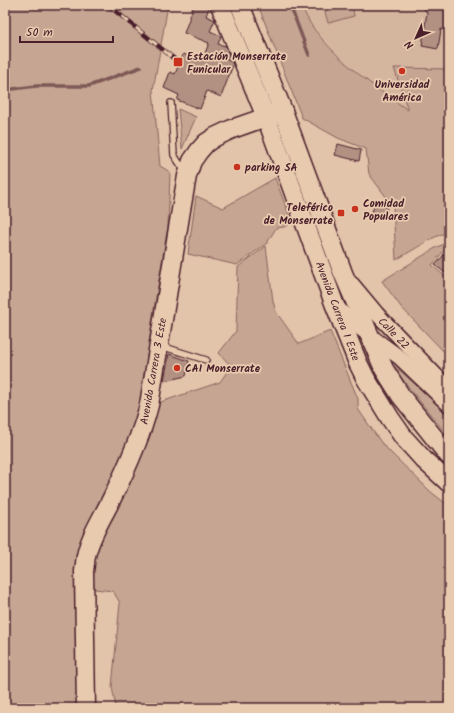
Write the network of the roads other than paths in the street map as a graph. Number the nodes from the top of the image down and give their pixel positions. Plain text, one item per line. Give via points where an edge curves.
1 (220, 5) edge
2 (240, 5) edge
3 (172, 103) dead end
4 (282, 111) junction
5 (266, 117) junction
6 (187, 176) junction
7 (342, 273) junction
8 (334, 303) junction
9 (369, 335) junction
10 (159, 345) junction
11 (206, 360) dead end
12 (449, 389) edge
13 (449, 405) edge
14 (449, 456) edge
15 (449, 483) edge
16 (86, 708) edge

1 - 5 main road, Avenida Carrera 1 Este
2 - 4 main road, Avenida Carrera 1 Este
3 - 6 lane via 174,155
4 - 5 main road, Avenida Carrera 3 Este
4 - 7 main road, Avenida Carrera 1 Este
5 - 6 main road, Avenida Carrera 3 Este via 232,129 206,143 192,162
5 - 8 main road, Avenida Carrera 1 Este
6 - 10 main road, Avenida Carrera 3 Este
7 - 9 main road, Avenida Carrera 1 Este
7 - 12 street, Calle 22 via 376,314
8 - 9 street, Calle 22
8 - 15 main road, Avenida Carrera 1 Este via 358,363 376,398 404,438
9 - 13 street, Calle 22 via 399,357
9 - 14 main road, Avenida Carrera 1 Este via 391,381
10 - 11 lane
10 - 16 main road, Avenida Carrera 3 Este via 145,422 86,556

